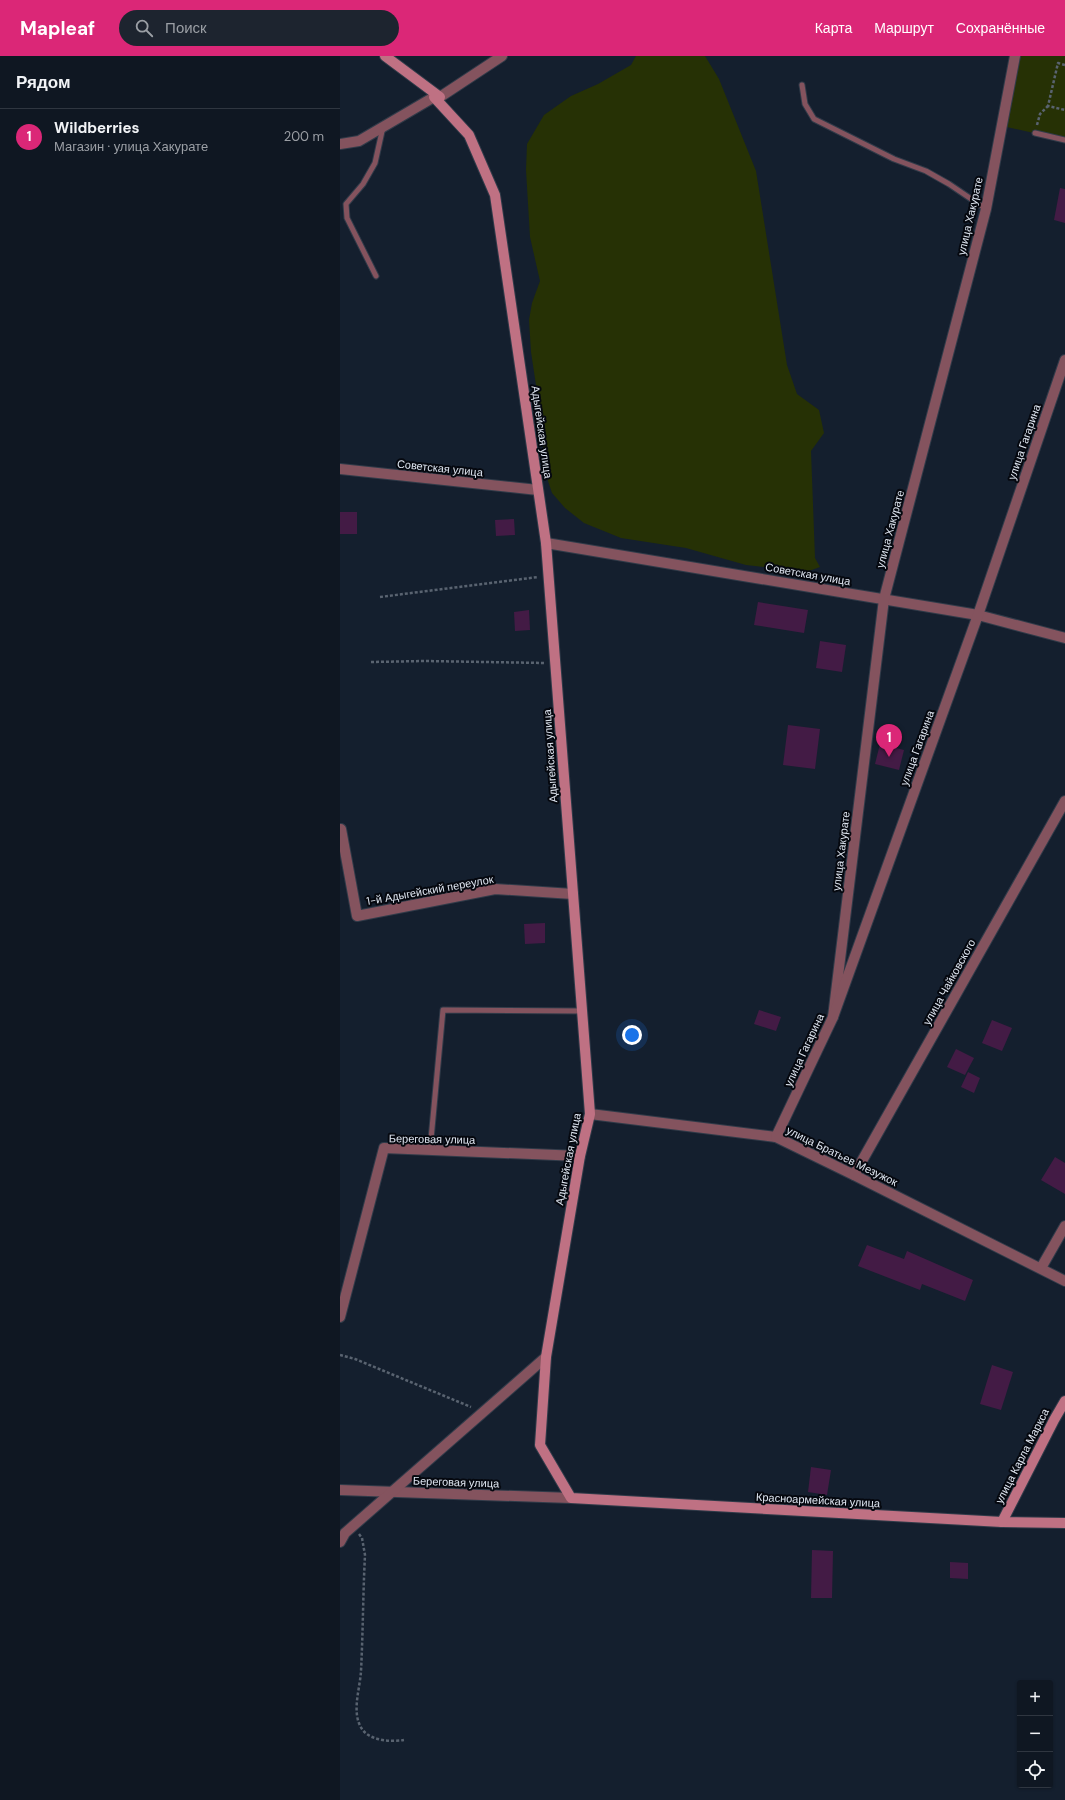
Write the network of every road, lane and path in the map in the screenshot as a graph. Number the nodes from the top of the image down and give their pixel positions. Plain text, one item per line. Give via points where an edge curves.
1 (385, 56) edge
2 (502, 56) edge
3 (1015, 56) edge
4 (1065, 65) edge
5 (802, 85) dead end
6 (437, 97) junction
7 (1048, 106) junction
8 (1065, 110) edge
9 (383, 127) junction
10 (1035, 133) joint
11 (1065, 140) edge
12 (340, 144) edge
13 (986, 209) junction
14 (376, 276) dead end
15 (1065, 360) edge
16 (340, 469) edge
17 (538, 490) junction
18 (546, 543) junction
19 (549, 576) junction
20 (380, 596) dead end
21 (884, 599) junction
22 (978, 615) junction
23 (1065, 638) edge
24 (371, 662) dead end
25 (555, 663) junction
26 (1065, 801) edge
27 (341, 829) edge
28 (573, 894) junction
29 (582, 1010) junction
30 (833, 1017) junction
31 (590, 1114) junction
32 (776, 1137) junction
33 (430, 1150) junction
34 (580, 1156) junction
35 (854, 1175) junction
36 (1065, 1226) edge
37 (1041, 1268) junction
38 (1065, 1281) edge
39 (340, 1317) edge
40 (340, 1355) edge
41 (546, 1357) junction
42 (1065, 1401) edge
43 (483, 1412) junction
44 (340, 1490) edge
45 (392, 1492) junction
46 (571, 1498) junction
47 (1002, 1522) junction
48 (1065, 1523) edge
49 (354, 1525) junction
50 (340, 1542) edge
51 (404, 1740) dead end

1 - 6 main road, Адыгейская улица
2 - 6 street
3 - 13 street, улица Хакурате
4 - 7 path via 1058,63
5 - 13 lane via 805,104 814,119 894,159 926,171
6 - 9 street
6 - 17 main road, Адыгейская улица via 469,135 495,195
7 - 8 path
7 - 10 path via 1040,114
9 - 12 street via 359,141
9 - 14 lane via 375,164 363,184 346,204 347,218
10 - 11 lane
13 - 21 street, улица Хакурате
15 - 22 street, улица Гагарина
16 - 17 street, Советская улица
17 - 18 main road, Адыгейская улица
18 - 19 main road, Адыгейская улица
18 - 21 street, Советская улица
19 - 20 path
19 - 25 main road, Адыгейская улица
21 - 22 street, Советская улица
21 - 30 street, улица Хакурате
22 - 23 street, Советская улица
22 - 30 street, улица Гагарина
24 - 25 path
25 - 28 main road, Адыгейская улица
26 - 35 street, улица Чайковского
27 - 28 street, 1-й Адыгейский переулок via 357,916 495,889
28 - 29 main road, Адыгейская улица
29 - 31 main road, Адыгейская улица
29 - 33 lane via 443,1010
30 - 32 street, улица Гагарина
31 - 32 street, улица Братьев Мезужок
31 - 34 main road, Адыгейская улица
32 - 35 street, улица Братьев Мезужок
33 - 34 street, Береговая улица
33 - 39 street, Береговая улица via 384,1148
34 - 41 main road, Адыгейская улица
35 - 37 street, улица Братьев Мезужок
36 - 37 street
37 - 38 street, улица Братьев Мезужок
40 - 43 path
41 - 43 street
41 - 46 main road, Адыгейская улица via 540,1445
42 - 47 main road, улица Карла Маркса
43 - 45 street
44 - 45 street, Береговая улица
45 - 46 street, Береговая улица
45 - 49 street
46 - 47 main road, Красноармейская улица
47 - 48 main road, Красноармейская улица
49 - 50 street
49 - 51 path via 362,1538 365,1554 358,1717 361,1728 368,1735 392,1742

